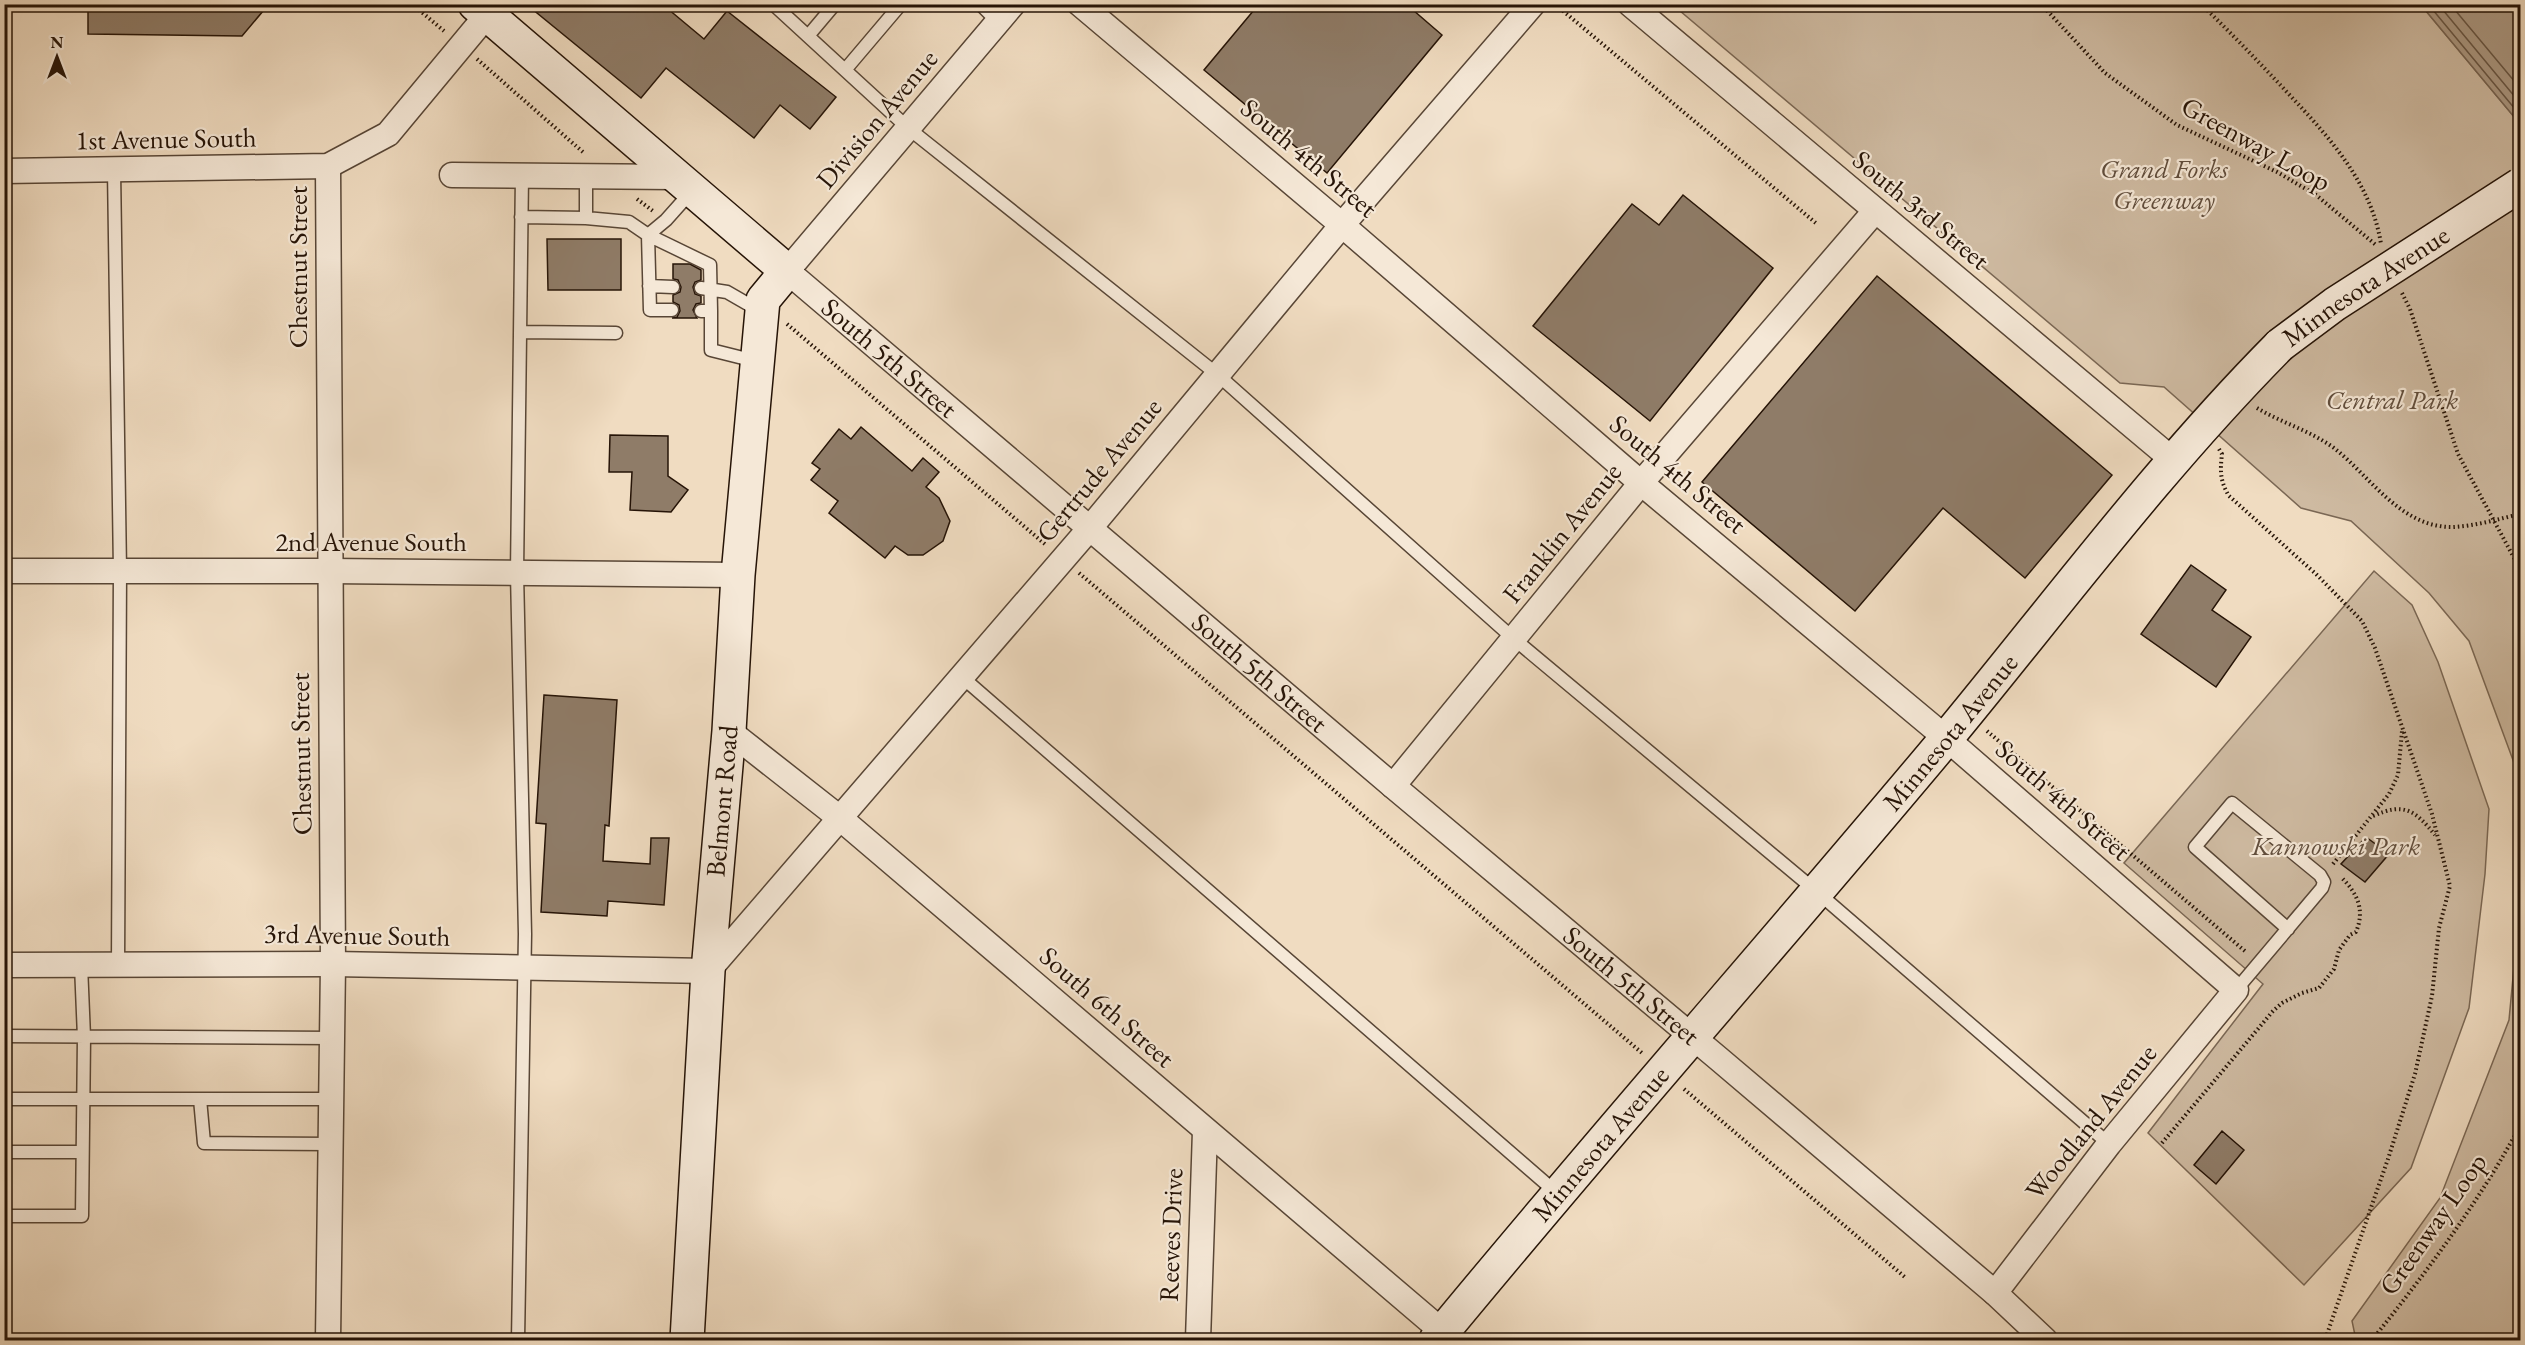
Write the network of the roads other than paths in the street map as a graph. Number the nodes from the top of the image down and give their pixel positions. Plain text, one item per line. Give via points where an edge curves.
1 (773, 4) edge
2 (835, 4) edge
3 (901, 4) edge
4 (980, 4) edge
5 (1080, 4) edge
6 (1533, 4) edge
7 (1630, 4) edge
8 (486, 8) edge
9 (1005, 13) edge
10 (808, 36) junction
11 (845, 70) junction
12 (908, 128) junction
13 (328, 166) junction
14 (114, 170) junction
15 (4, 171) edge
16 (452, 175) dead end
17 (522, 175) junction
18 (586, 176) junction
19 (684, 184) junction
20 (2520, 185) edge
21 (1875, 211) junction
22 (521, 217) junction
23 (586, 218) junction
24 (1342, 225) junction
25 (648, 235) junction
26 (787, 271) junction
27 (649, 286) junction
28 (673, 287) dead end
29 (706, 288) junction
30 (762, 308) junction
31 (672, 310) dead end
32 (520, 332) junction
33 (616, 333) dead end
34 (757, 361) junction
35 (1218, 375) junction
36 (2173, 460) junction
37 (1641, 483) junction
38 (1090, 528) junction
39 (329, 571) junction
40 (4, 572) edge
41 (120, 572) junction
42 (517, 573) junction
43 (738, 575) junction
44 (1514, 639) junction
45 (962, 677) junction
46 (729, 731) junction
47 (1946, 738) junction
48 (1393, 786) junction
49 (841, 819) junction
50 (1816, 891) junction
51 (2288, 929) junction
52 (118, 964) junction
53 (333, 964) junction
54 (4, 965) edge
55 (81, 965) junction
56 (524, 969) junction
57 (708, 971) junction
58 (2236, 990) junction
59 (4, 1036) edge
60 (1693, 1036) junction
61 (84, 1037) junction
62 (332, 1038) junction
63 (4, 1099) edge
64 (84, 1099) junction
65 (200, 1099) junction
66 (331, 1099) junction
67 (1205, 1131) junction
68 (331, 1144) junction
69 (2109, 1144) junction
70 (4, 1152) edge
71 (82, 1152) junction
72 (1559, 1195) junction
73 (4, 1216) edge
74 (1995, 1293) junction
75 (1439, 1336) edge
76 (328, 1341) edge
77 (518, 1341) edge
78 (687, 1341) edge
79 (1198, 1341) edge
80 (2045, 1341) edge

1 - 10 lane
2 - 10 lane
3 - 11 lane
4 - 9 lane
5 - 24 street, South 4th Street
6 - 24 street, Gertrude Avenue
7 - 21 street, South 3rd Street
8 - 13 street via 461,46 388,134
8 - 19 street, South 5th Street
9 - 12 street, Division Avenue
10 - 11 lane
11 - 12 lane
12 - 26 street, Division Avenue
12 - 35 lane
13 - 14 street, 1st Avenue South
13 - 39 street, Chestnut Street
14 - 15 street, 1st Avenue South
14 - 41 lane
16 - 17 street
17 - 18 street
17 - 22 lane
18 - 19 street
18 - 23 lane
19 - 25 lane via 666,220
19 - 26 street, South 5th Street
20 - 36 street, Minnesota Avenue, bridge via 2335,304 2280,345
21 - 36 street, South 3rd Street
21 - 37 street, Franklin Avenue
22 - 23 lane
22 - 32 lane
23 - 25 lane via 629,222
24 - 35 street, Gertrude Avenue
24 - 37 street, South 4th Street
25 - 27 lane
25 - 29 lane via 710,265
26 - 30 street
26 - 38 street, South 5th Street
27 - 28 lane
27 - 31 lane via 650,310
29 - 30 lane via 727,292
29 - 34 lane via 711,350
30 - 34 street, Belmont Road
32 - 33 lane
32 - 42 lane
34 - 43 street, Belmont Road
35 - 38 street, Gertrude Avenue
35 - 44 lane
36 - 47 street, Minnesota Avenue
37 - 44 street, Franklin Avenue
37 - 47 street, South 4th Street
38 - 45 street, Gertrude Avenue
38 - 48 street, South 5th Street
39 - 41 street, 2nd Avenue South
39 - 42 street, 2nd Avenue South
39 - 53 street, Chestnut Street
40 - 41 street, 2nd Avenue South
41 - 52 lane
42 - 43 street, 2nd Avenue South
42 - 56 lane
43 - 46 street, Belmont Road
44 - 48 street, Franklin Avenue
44 - 50 lane
45 - 49 street, Gertrude Avenue
45 - 72 lane
46 - 49 street, South 6th Street
46 - 57 street, Belmont Road
47 - 50 street, Minnesota Avenue
47 - 58 street, South 4th Street
48 - 60 street, South 5th Street
49 - 57 street, Gertrude Avenue
49 - 67 street, South 6th Street
50 - 60 street, Minnesota Avenue
50 - 69 lane
51 - 51 lane via 2324,882 2232,803 2195,847
51 - 58 lane
52 - 53 street, 3rd Avenue South
52 - 55 street, 3rd Avenue South
53 - 56 street, 3rd Avenue South
53 - 62 street, Chestnut Street
54 - 55 street, 3rd Avenue South
55 - 61 lane
56 - 57 street, 3rd Avenue South
56 - 77 lane
57 - 78 street, Belmont Road
58 - 69 street, Woodland Avenue
59 - 61 lane
60 - 72 street, Minnesota Avenue
60 - 74 street, South 5th Street
61 - 62 lane
61 - 64 lane
62 - 66 street, Chestnut Street
63 - 64 lane
64 - 65 lane
64 - 71 lane
65 - 66 lane
65 - 68 lane via 204,1143
66 - 68 street, Chestnut Street
67 - 75 street, South 6th Street
67 - 79 street, Reeves Drive
68 - 76 street, Chestnut Street
69 - 74 street, Woodland Avenue
70 - 71 lane
71 - 73 lane via 82,1216
72 - 75 street, Minnesota Avenue
74 - 80 street, South 5th Street

